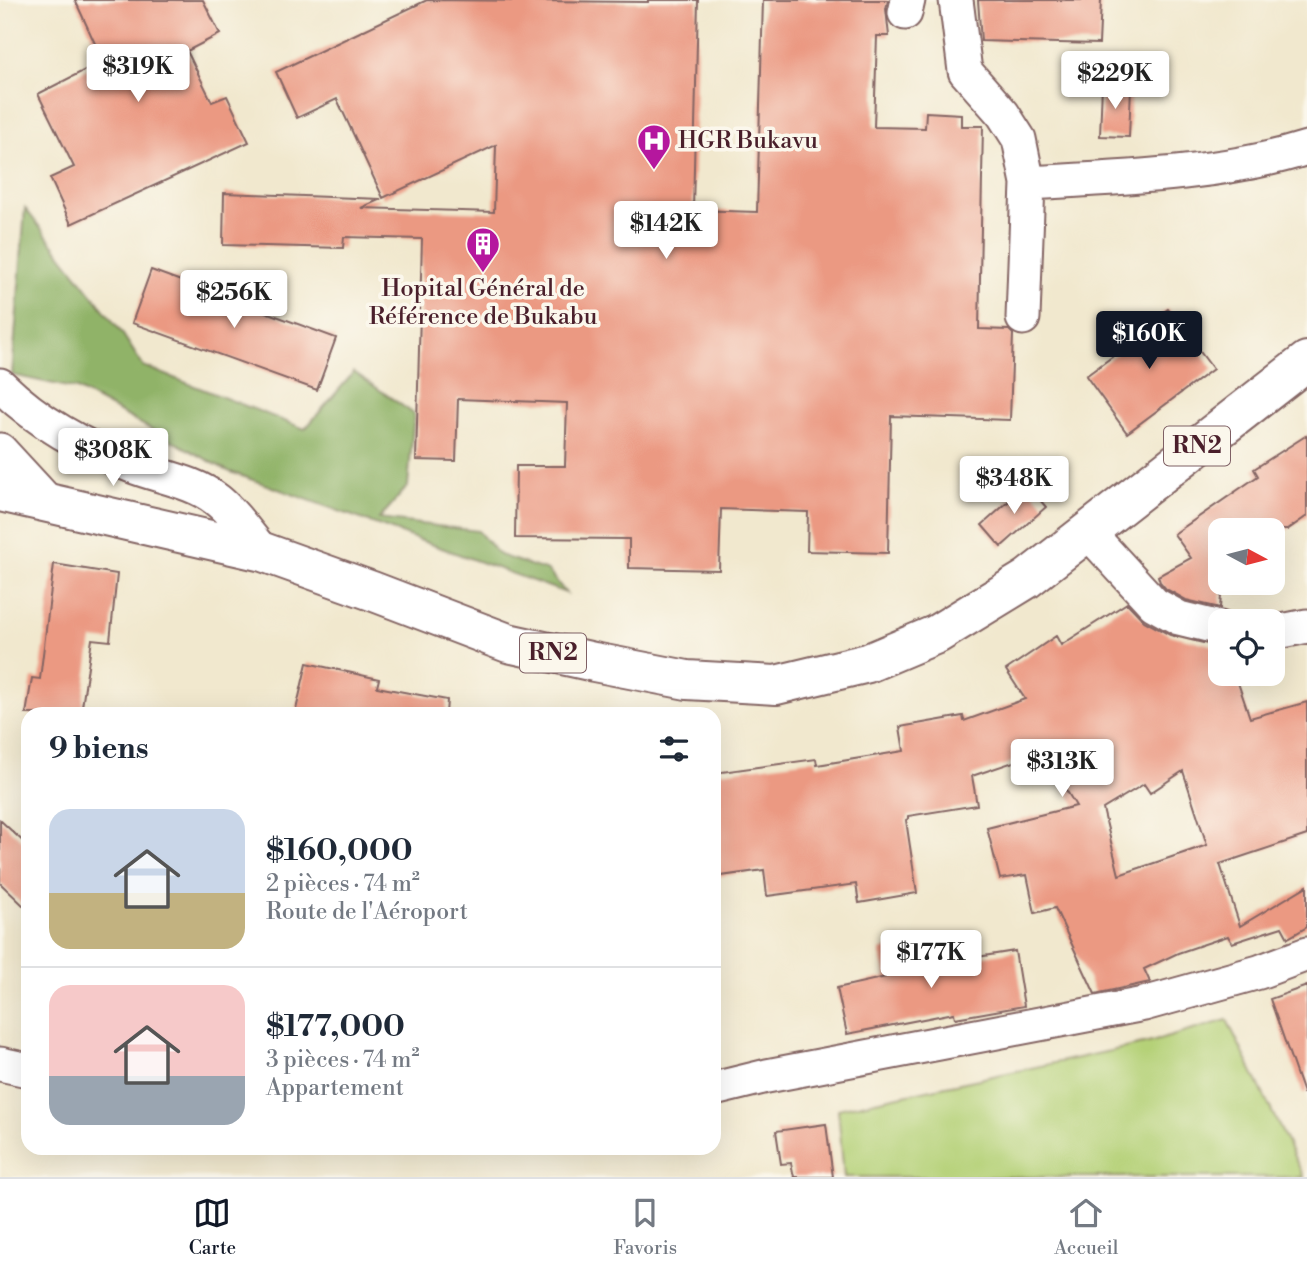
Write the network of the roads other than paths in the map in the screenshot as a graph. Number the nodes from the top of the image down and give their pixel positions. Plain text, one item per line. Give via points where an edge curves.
1 (956, 0) edge
2 (1307, 148) edge
3 (1028, 183) junction
4 (1023, 318) dead end
5 (1307, 361) edge
6 (0, 385) edge
7 (0, 450) edge
8 (0, 492) edge
9 (48, 502) junction
10 (1087, 531) junction
11 (263, 552) junction
12 (1208, 625) edge
13 (1307, 625) edge
14 (1285, 630) edge
15 (1307, 954) edge
16 (0, 1064) edge
17 (21, 1068) edge
18 (721, 1087) edge

1 - 3 street via 965,71 1019,139
2 - 3 street via 1233,164 1123,178
3 - 4 street
5 - 10 highway, RN2
6 - 11 street via 23,408 72,440 200,489 219,501
7 - 9 street
8 - 9 highway, RN2
9 - 11 highway, RN2
10 - 11 highway, RN2 via 1027,579 937,634 868,663 776,685 687,680 508,643
10 - 12 street via 1154,604 1179,618
13 - 14 street
15 - 18 street via 1144,1004
16 - 17 street

